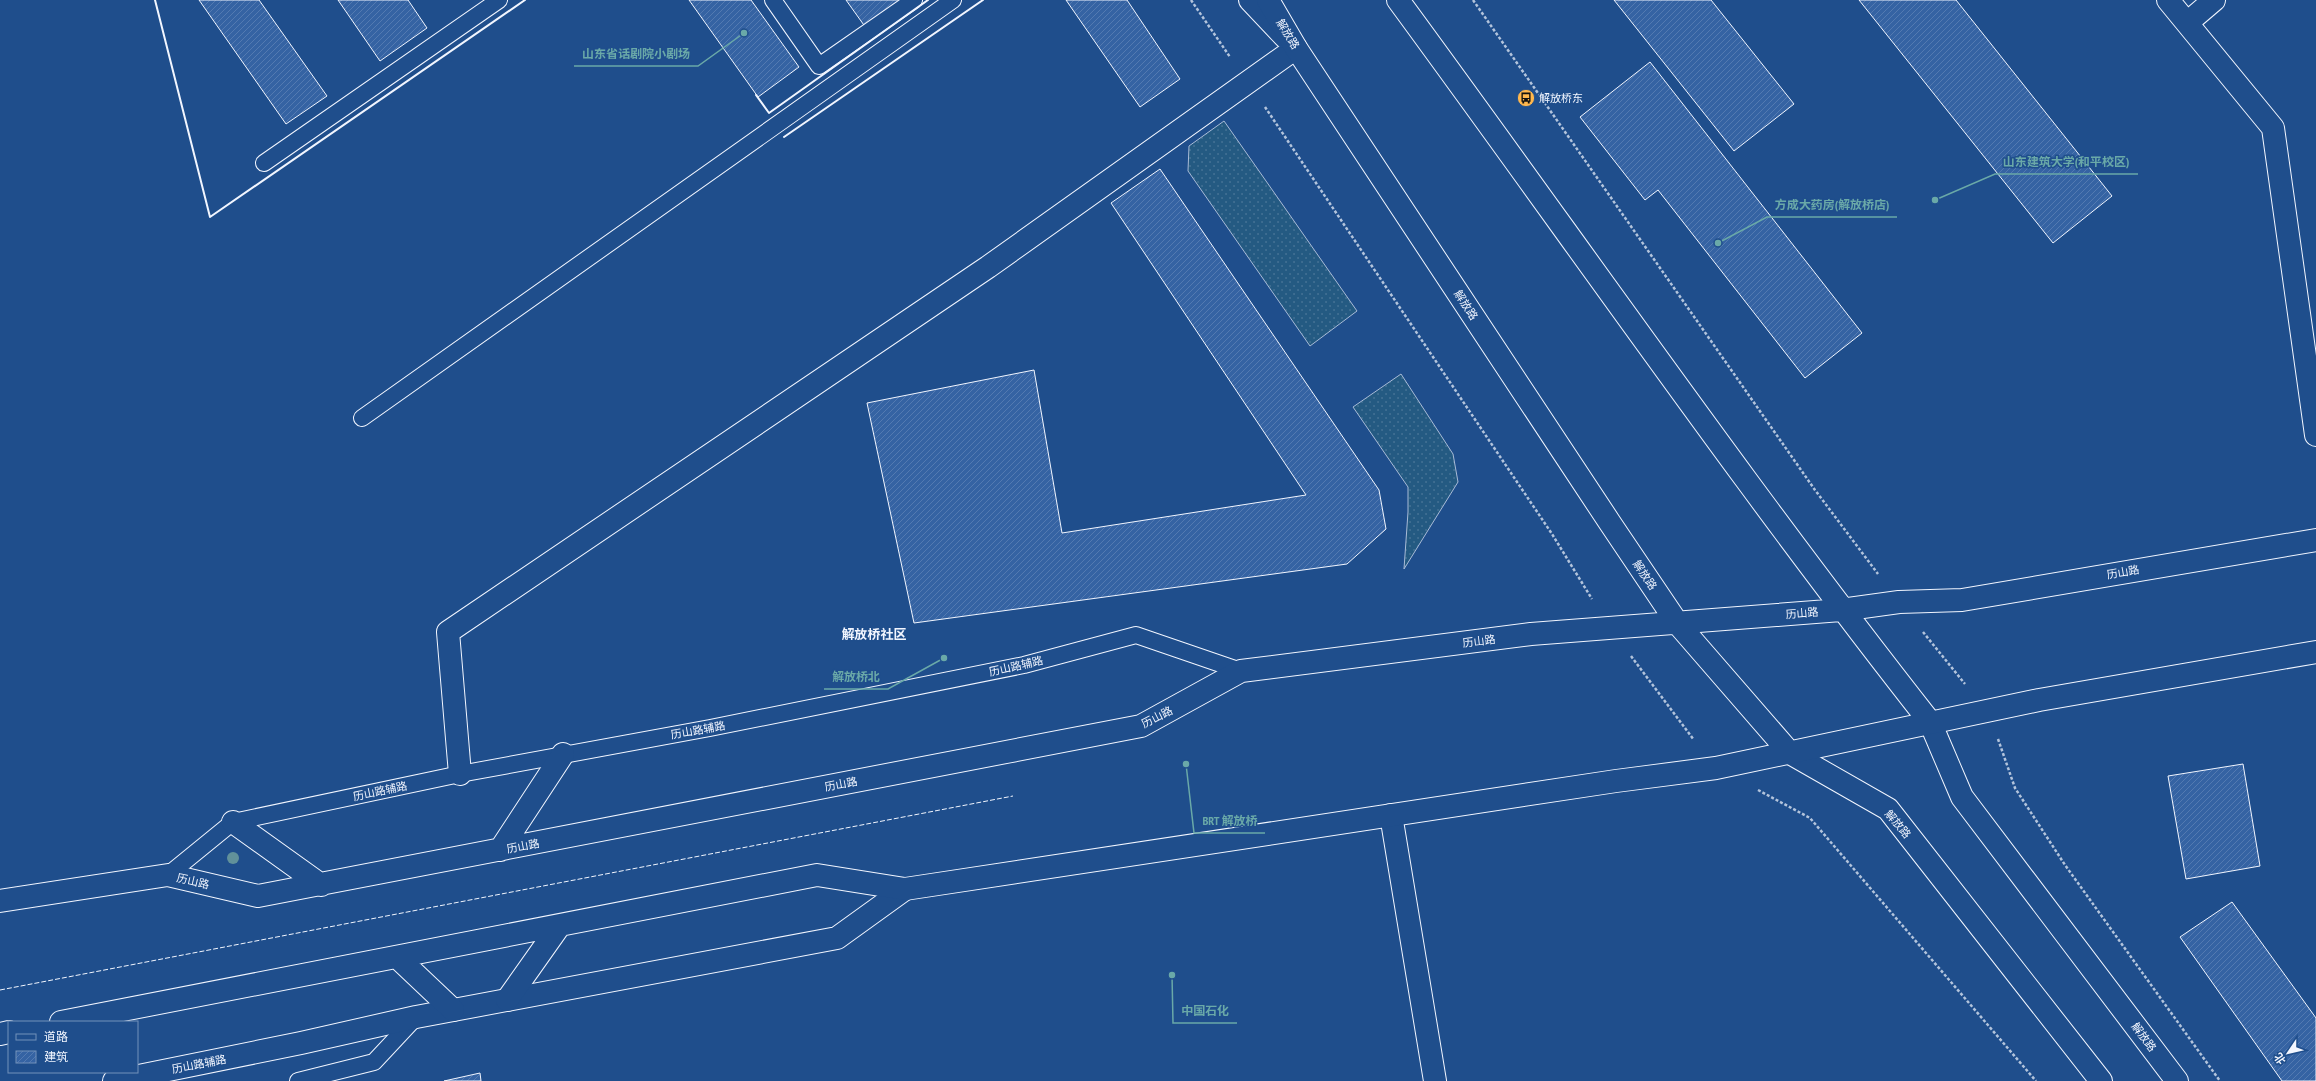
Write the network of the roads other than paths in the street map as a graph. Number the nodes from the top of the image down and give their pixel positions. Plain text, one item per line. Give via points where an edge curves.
1 (499, 0) edge
2 (773, 0) edge
3 (914, 0) edge
4 (953, 0) edge
5 (1250, 0) edge
6 (1268, 0) edge
7 (1398, 0) edge
8 (2168, 0) edge
9 (2214, 0) edge
10 (2187, 23) junction
11 (1296, 48) junction
12 (264, 163) dead end
13 (362, 418) dead end
14 (2316, 435) edge
15 (2316, 540) edge
16 (1841, 610) junction
17 (1678, 624) junction
18 (2316, 652) edge
19 (1241, 671) junction
20 (1930, 722) junction
21 (1790, 753) junction
22 (563, 754) junction
23 (460, 774) junction
24 (1391, 815) junction
25 (233, 822) junction
26 (500, 850) junction
27 (168, 875) junction
28 (321, 884) junction
29 (905, 889) junction
30 (0, 902) edge
31 (560, 925) junction
32 (397, 957) junction
33 (507, 1000) junction
34 (453, 1010) junction
35 (416, 1017) junction
36 (66, 1021) edge
37 (114, 1081) edge
38 (298, 1081) edge
39 (1435, 1081) edge
40 (2101, 1081) edge
41 (2177, 1081) edge

1 - 12 lane
2 - 3 lane via 819,66
4 - 13 lane
5 - 11 main road
6 - 11 main road, 解放路
7 - 16 main road, 解放路
8 - 10 main road
9 - 10 main road
10 - 14 main road via 2274,128
11 - 17 main road, 解放路
11 - 23 main road via 988,267 448,632
15 - 16 main road, 历山路 via 1962,600 1898,602
16 - 17 main road, 历山路
16 - 20 main road, 解放路
17 - 19 main road, 历山路 via 1531,634
17 - 21 main road, 解放路
18 - 20 main road via 2039,700
19 - 22 lane, 历山路辅路 via 1136,635 1024,665
19 - 26 main road, 历山路 via 1141,726
20 - 21 main road
20 - 41 main road, 解放路 via 1962,797
21 - 24 main road via 1716,768
21 - 40 main road, 解放路 via 1888,809
22 - 23 lane, 历山路辅路
22 - 26 main road
23 - 25 lane, 历山路辅路
24 - 29 main road
24 - 39 main road
25 - 27 lane, 历山路辅路
25 - 28 main road
26 - 28 main road, 历山路
27 - 28 main road, 历山路 via 258,896
27 - 30 main road, 历山路
29 - 31 main road via 816,875
29 - 33 main road, 历山路辅路 via 837,938
31 - 32 main road
31 - 33 main road
32 - 34 main road
32 - 36 main road
33 - 34 main road, 历山路辅路
34 - 35 main road, 历山路辅路
35 - 37 main road, 历山路辅路
35 - 38 lane via 374,1062

